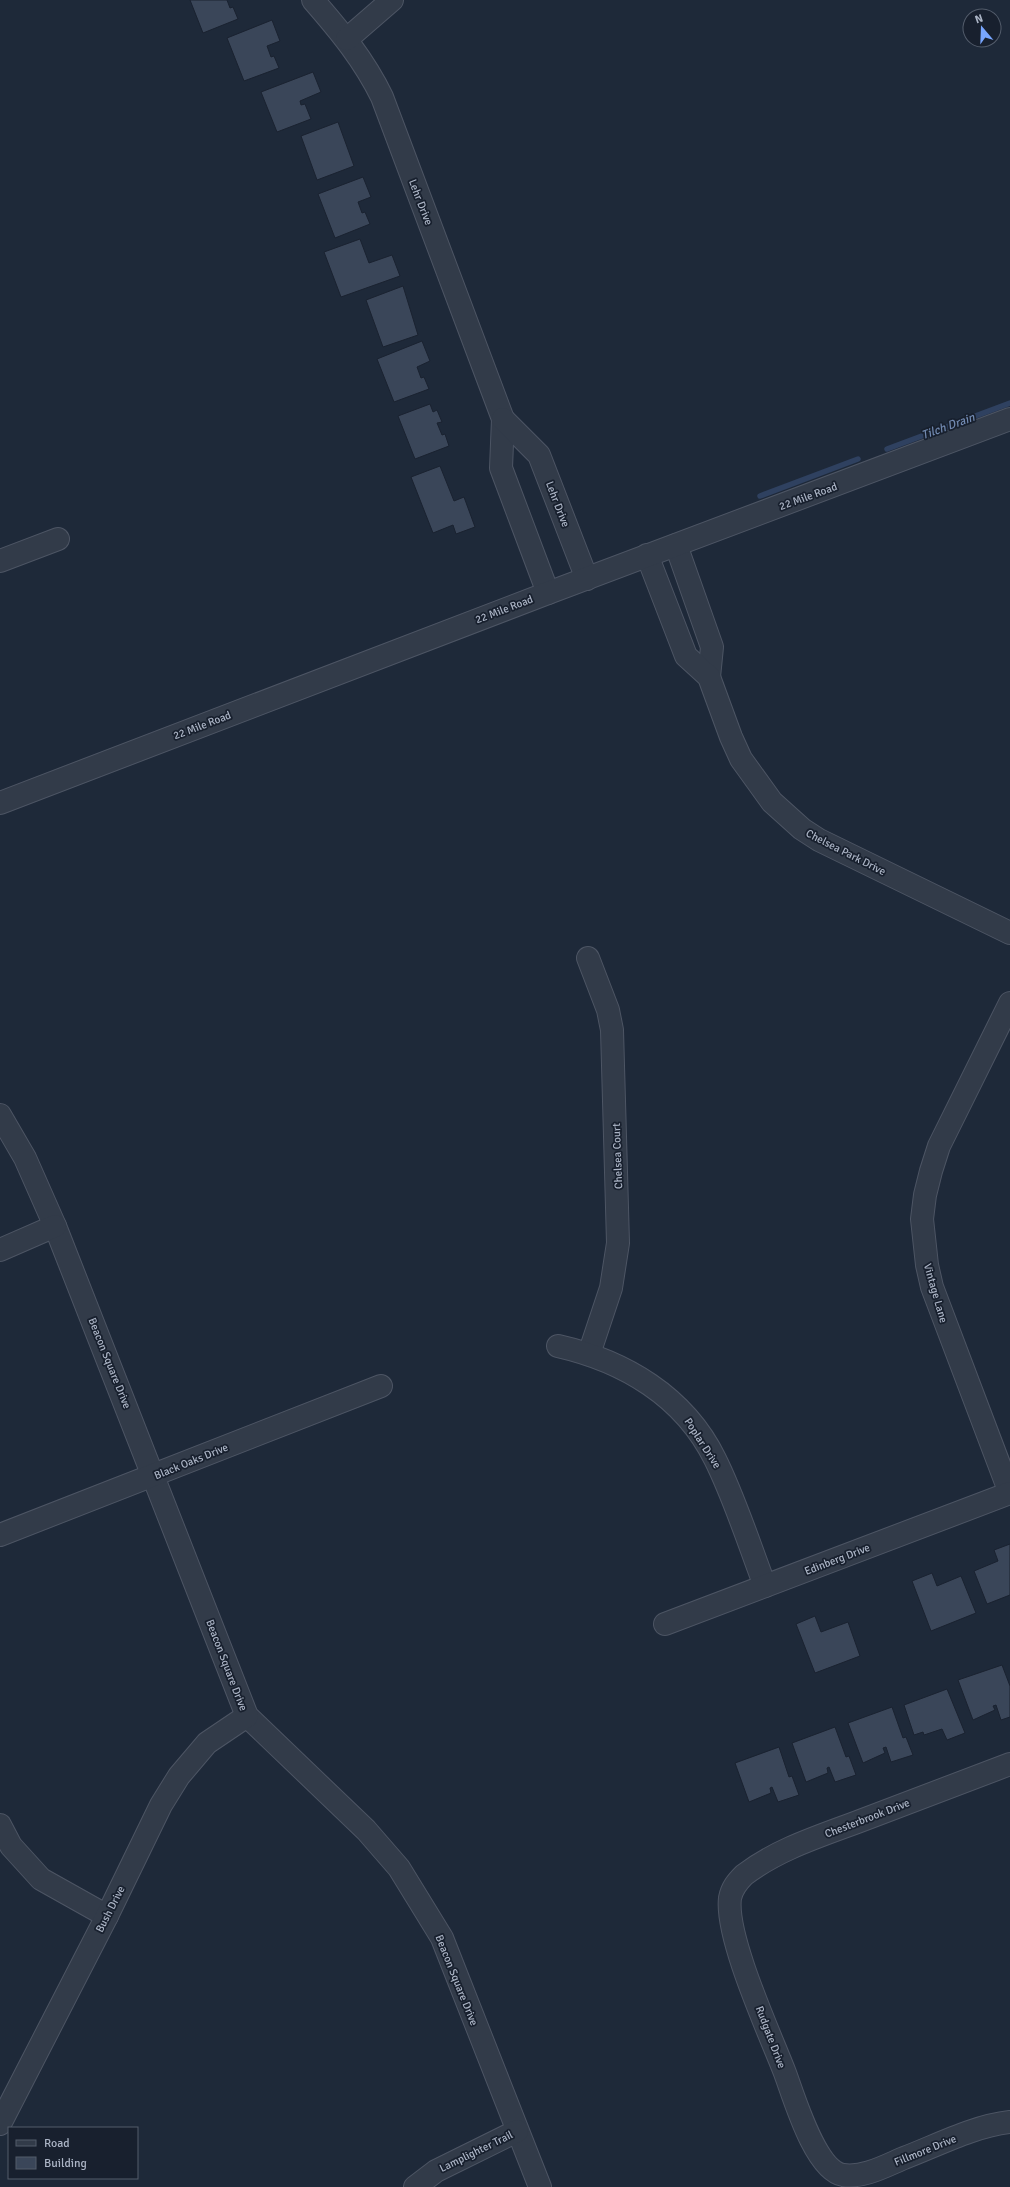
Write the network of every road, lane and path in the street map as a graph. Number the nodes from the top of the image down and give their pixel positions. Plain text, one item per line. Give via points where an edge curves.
1 (313, 0) edge
2 (392, 0) edge
3 (347, 39) junction
4 (503, 419) junction
5 (1010, 419) edge
6 (58, 539) dead end
7 (676, 545) junction
8 (648, 555) junction
9 (0, 561) edge
10 (587, 578) junction
11 (548, 593) junction
12 (708, 677) junction
13 (0, 803) edge
14 (1010, 934) edge
15 (588, 958) dead end
16 (1010, 1003) edge
17 (0, 1115) edge
18 (55, 1226) junction
19 (0, 1250) edge
20 (558, 1346) dead end
21 (589, 1354) junction
22 (382, 1386) dead end
23 (154, 1476) junction
24 (1010, 1493) edge
25 (0, 1535) edge
26 (765, 1586) junction
27 (665, 1624) dead end
28 (247, 1716) junction
29 (1010, 1764) edge
30 (0, 1825) edge
31 (733, 1887) joint
32 (107, 1916) junction
33 (1010, 2122) edge
34 (0, 2124) edge
35 (517, 2131) junction
36 (840, 2174) joint
37 (416, 2187) edge
38 (540, 2187) edge

1 - 3 street, Lehr Drive
2 - 3 street
3 - 4 street, Lehr Drive via 372,76 382,97
4 - 10 street, Lehr Drive via 538,455
4 - 11 street, Lehr Drive via 501,468
5 - 7 street, 22 Mile Road
6 - 9 street
7 - 8 street, 22 Mile Road
7 - 12 street, Chelsea Park Drive via 712,647
8 - 10 street, 22 Mile Road
8 - 12 street, Chelsea Park Drive via 686,656
10 - 11 street, 22 Mile Road
11 - 13 street, 22 Mile Road
12 - 14 street, Chelsea Park Drive via 741,759 772,802 787,817 819,840
15 - 21 street, Chelsea Court via 608,1010 612,1030 619,1215 616,1268
16 - 24 street, Vintage Lane via 939,1146 925,1195 922,1219 926,1265 932,1287
17 - 18 street, Beacon Square Drive via 25,1158
18 - 19 street
18 - 23 street, Beacon Square Drive
20 - 21 street, Poplar Drive
21 - 26 street, Poplar Drive via 652,1385 690,1421 715,1458
22 - 23 street, Black Oaks Drive
23 - 25 street, Black Oaks Drive
23 - 28 street, Beacon Square Drive
24 - 26 street, Edinberg Drive
26 - 27 street, Edinberg Drive
28 - 32 street, Bush Drive via 207,1743 179,1776 161,1805
28 - 35 street, Beacon Square Drive via 366,1830 399,1868 442,1938
29 - 31 street, Chesterbrook Drive via 795,1846 766,1861
30 - 32 street via 10,1846 41,1879
31 - 36 street, Rudgate Drive via 730,1900 731,1915 744,1966 811,2137 829,2167
32 - 34 street, Bush Drive
33 - 36 street, Fillmore Drive via 950,2139 868,2173 854,2176
35 - 37 street, Lamplighter Trail via 436,2171
35 - 38 street, Beacon Square Drive

